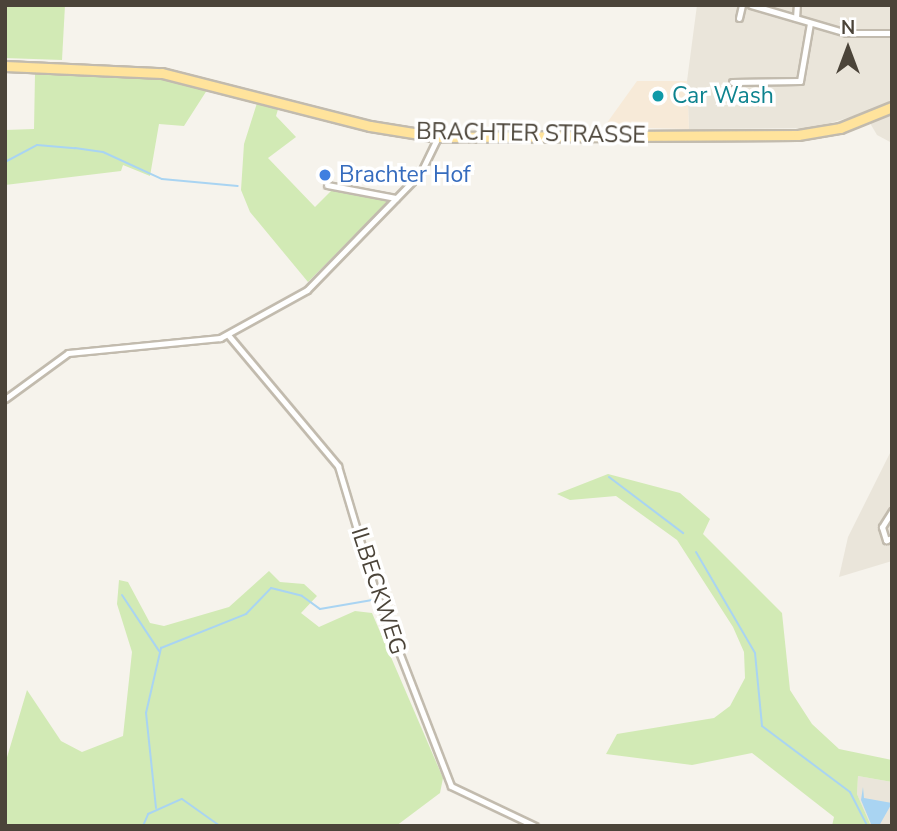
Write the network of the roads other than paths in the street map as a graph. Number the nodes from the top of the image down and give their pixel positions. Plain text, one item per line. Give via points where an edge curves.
1 (742, 5) edge
2 (751, 5) edge
3 (797, 5) edge
4 (739, 18) dead end
5 (796, 18) junction
6 (810, 23) junction
7 (892, 33) edge
8 (5, 66) edge
9 (732, 82) dead end
10 (892, 107) edge
11 (438, 136) junction
12 (327, 185) dead end
13 (396, 198) junction
14 (229, 336) junction
15 (5, 399) edge
16 (892, 511) edge
17 (892, 538) edge
18 (535, 826) edge

1 - 4 street
2 - 5 street
3 - 5 street
5 - 6 street
6 - 7 street via 846,33
6 - 9 street via 800,81
8 - 11 main road, BRACHTER STRASSE via 171,75 370,126
10 - 11 main road, BRACHTER STRASSE via 840,128 798,135
11 - 13 street via 431,160
12 - 13 street
13 - 14 street via 316,283
14 - 15 street via 68,353
14 - 18 street, ILBECKWEG via 338,466 374,590 451,786
16 - 17 street via 882,527 886,540

